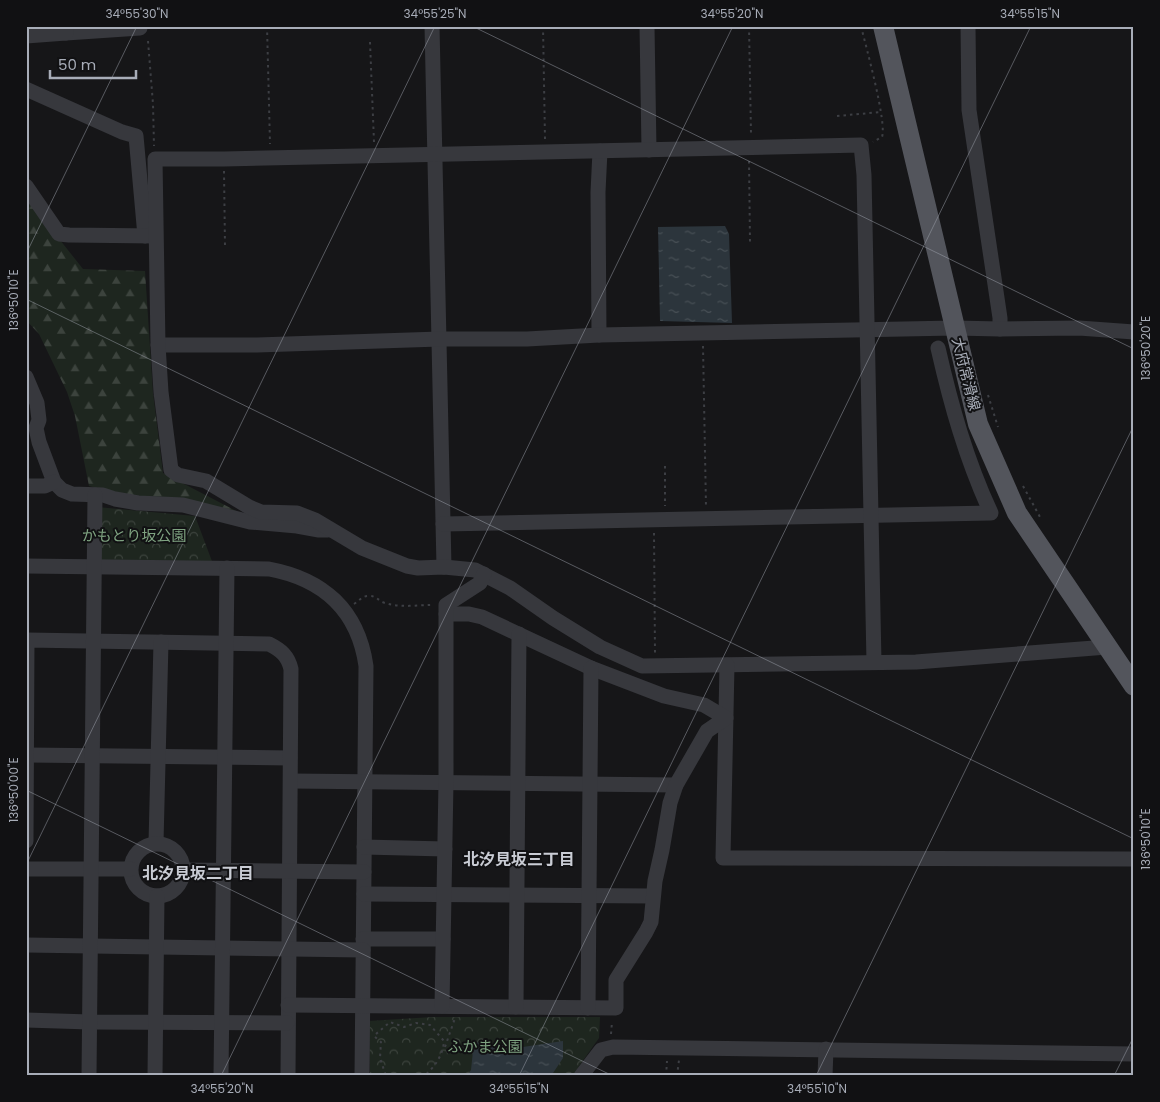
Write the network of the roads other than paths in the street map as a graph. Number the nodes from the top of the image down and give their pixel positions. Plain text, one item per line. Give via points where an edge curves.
1 (140, 26) edge
2 (432, 26) edge
3 (647, 26) edge
4 (883, 26) edge
5 (968, 26) edge
6 (66, 30) edge
7 (26, 36) edge
8 (26, 89) edge
9 (649, 150) junction
10 (600, 151) junction
11 (436, 154) junction
12 (26, 186) edge
13 (151, 236) junction
14 (954, 328) junction
15 (1000, 329) junction
16 (866, 330) junction
17 (1134, 332) edge
18 (599, 335) junction
19 (440, 339) junction
20 (158, 345) junction
21 (938, 348) dead end
22 (26, 377) edge
23 (31, 427) edge
24 (54, 482) junction
25 (26, 486) edge
26 (95, 495) junction
27 (870, 515) junction
28 (443, 524) junction
29 (329, 530) junction
30 (26, 566) edge
31 (96, 567) junction
32 (444, 567) junction
33 (227, 568) junction
34 (484, 574) junction
35 (446, 610) junction
36 (519, 634) junction
37 (94, 641) junction
38 (161, 642) junction
39 (226, 643) junction
40 (1107, 647) junction
41 (874, 662) junction
42 (728, 665) junction
43 (591, 668) junction
44 (1134, 686) edge
45 (726, 718) junction
46 (27, 755) edge
47 (93, 755) junction
48 (158, 756) junction
49 (225, 757) junction
50 (290, 758) junction
51 (291, 781) junction
52 (365, 781) junction
53 (446, 782) junction
54 (518, 782) junction
55 (27, 784) edge
56 (591, 784) junction
57 (676, 785) junction
58 (26, 841) edge
59 (156, 843) junction
60 (364, 847) junction
61 (445, 849) junction
62 (1134, 860) edge
63 (26, 869) edge
64 (92, 869) junction
65 (130, 869) junction
66 (183, 870) junction
67 (223, 871) junction
68 (289, 871) junction
69 (364, 872) junction
70 (364, 894) junction
71 (444, 895) junction
72 (517, 895) junction
73 (156, 896) junction
74 (590, 896) junction
75 (653, 896) junction
76 (443, 939) junction
77 (363, 944) junction
78 (26, 946) edge
79 (91, 946) junction
80 (156, 947) junction
81 (222, 948) junction
82 (288, 949) junction
83 (288, 1005) junction
84 (362, 1005) junction
85 (449, 1006) junction
86 (516, 1007) junction
87 (588, 1008) junction
88 (26, 1020) edge
89 (90, 1022) junction
90 (155, 1022) junction
91 (222, 1022) junction
92 (288, 1023) junction
93 (826, 1049) junction
94 (1134, 1054) edge
95 (89, 1076) edge
96 (155, 1076) edge
97 (221, 1076) edge
98 (288, 1076) edge
99 (362, 1076) edge
100 (581, 1076) edge
101 (825, 1076) edge

1 - 6 street
2 - 11 street
3 - 9 street
4 - 14 main road, 大府常滑線
5 - 15 street via 970,110
6 - 7 street
8 - 13 street via 136,136
9 - 10 street
9 - 16 street via 861,145
10 - 11 street
10 - 18 street
11 - 13 street via 155,159
11 - 19 street
12 - 13 street via 59,234
13 - 20 street
14 - 15 street
14 - 16 street
14 - 40 main road, 大府常滑線 via 978,424 1016,513
15 - 17 street via 1078,328
16 - 18 street
16 - 27 street
18 - 19 street
19 - 20 street
19 - 28 street
20 - 29 street via 171,470 206,481 261,512 297,513
21 - 27 street via 959,431 992,513
22 - 23 street via 37,403 39,420
23 - 24 street
24 - 25 street via 45,486
24 - 26 street via 72,494
26 - 29 street via 138,503 183,505 250,522
26 - 31 street
27 - 28 street
27 - 41 street
28 - 32 street
29 - 32 street via 362,548 407,566
30 - 31 street
31 - 33 street
31 - 37 street
32 - 34 street
33 - 39 street
33 - 52 street via 288,572 318,586 345,612 358,635 366,666
34 - 35 street via 480,583
34 - 42 street via 600,647 642,666
35 - 36 street via 482,617
35 - 53 street
36 - 43 street
36 - 54 street
37 - 38 street
37 - 46 street via 27,640
37 - 47 street
38 - 39 street
38 - 48 street
39 - 49 street
39 - 50 street via 269,644 289,660
40 - 41 street via 916,662
40 - 44 main road, 大府常滑線
41 - 42 street
42 - 45 street
43 - 45 street via 664,696 704,705
43 - 56 street
45 - 57 street via 707,731
45 - 62 street via 723,858
46 - 47 street
46 - 55 street
47 - 48 street
47 - 64 street
48 - 49 street
48 - 59 street
49 - 50 street
49 - 67 street
50 - 51 street
51 - 52 street
51 - 68 street
52 - 53 street
52 - 60 street
53 - 54 street
53 - 61 street
54 - 56 street
54 - 72 street
55 - 58 street
56 - 57 street
56 - 74 street
57 - 75 street
59 - 65 street via 148,844 136,854
59 - 66 street via 172,848 178,854
60 - 61 street
60 - 69 street
61 - 71 street
63 - 64 street
64 - 65 street
64 - 79 street
65 - 73 street via 135,885 141,891
66 - 67 street
66 - 73 street via 182,878 172,891
67 - 68 street
67 - 81 street
68 - 69 street
68 - 82 street
69 - 70 street
70 - 71 street
70 - 77 street
71 - 72 street
71 - 76 street
72 - 74 street
72 - 86 street
73 - 80 street
74 - 75 street
74 - 87 street
75 - 87 street via 651,922 616,980 616,1008
76 - 77 street
76 - 85 street
77 - 82 street
77 - 84 street
78 - 79 street
79 - 80 street
79 - 89 street
80 - 81 street
80 - 90 street
81 - 82 street
81 - 91 street
82 - 83 street
83 - 84 street
83 - 92 street
84 - 85 street
84 - 99 street
85 - 86 street
86 - 87 street
88 - 89 street
89 - 90 street
89 - 95 street
90 - 91 street
90 - 96 street
91 - 92 street
91 - 97 street
92 - 98 street
93 - 94 street
93 - 100 street via 613,1047 601,1050
93 - 101 street

